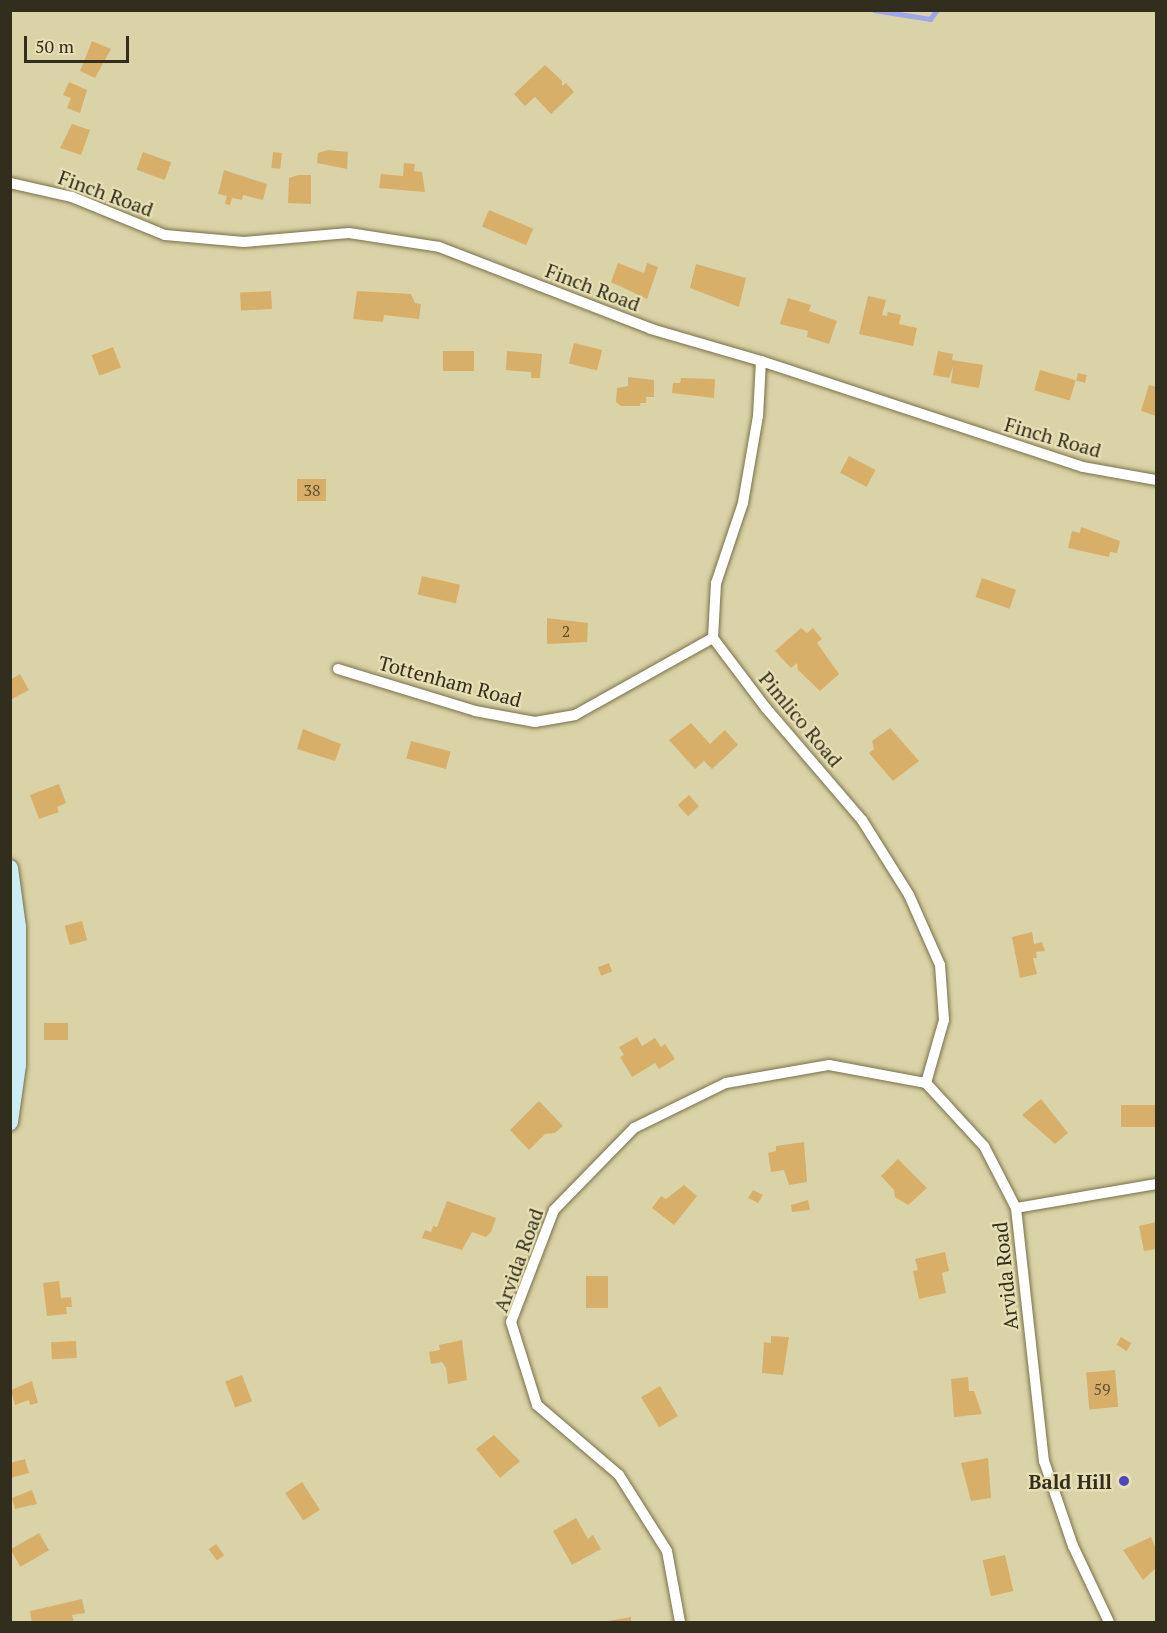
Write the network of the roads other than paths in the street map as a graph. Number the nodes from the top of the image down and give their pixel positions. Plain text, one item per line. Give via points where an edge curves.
1 (10, 183) edge
2 (761, 361) junction
3 (1156, 480) edge
4 (713, 638) junction
5 (338, 669) dead end
6 (10, 868) edge
7 (10, 909) edge
8 (18, 927) junction
9 (926, 1083) junction
10 (10, 1122) edge
11 (1156, 1184) edge
12 (1016, 1208) junction
13 (680, 1623) edge
14 (1109, 1623) edge

1 - 2 street, Finch Road via 72,197 165,235 244,242 349,233 439,247 651,329
2 - 3 street, Finch Road via 1062,460
2 - 4 street via 758,416 742,503 716,583
4 - 5 street, Tottenham Road via 575,715 535,722 475,711
4 - 9 street, Pimlico Road via 766,708 862,820 909,895 940,965 944,1020
6 - 8 main road
7 - 8 street
8 - 10 main road via 18,1065
9 - 12 street, Arvida Road via 984,1146
9 - 13 street, Arvida Road via 829,1065 726,1083 634,1128 554,1210 511,1322 537,1405 619,1475 667,1551
11 - 12 street
12 - 14 street, Arvida Road via 1044,1461 1073,1546

